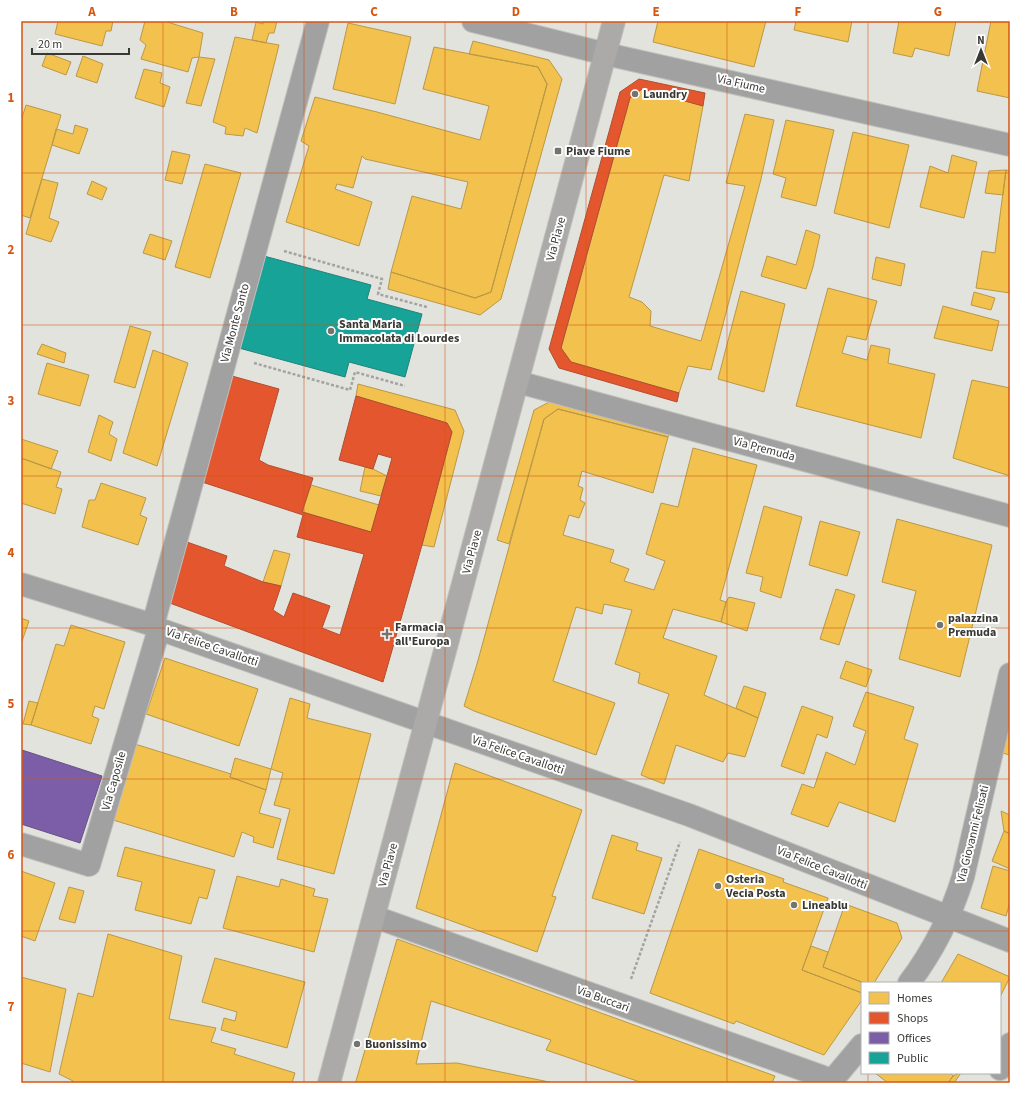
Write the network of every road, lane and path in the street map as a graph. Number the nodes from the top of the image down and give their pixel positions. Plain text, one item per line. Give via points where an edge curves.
1 (318, 21) edge
2 (473, 21) edge
3 (614, 21) edge
4 (606, 54) junction
5 (1010, 145) edge
6 (256, 244) junction
7 (426, 307) dead end
8 (226, 356) junction
9 (518, 382) junction
10 (405, 386) dead end
11 (1010, 516) edge
12 (21, 584) edge
13 (156, 627) junction
14 (1010, 674) edge
15 (427, 722) junction
16 (689, 815) junction
17 (21, 844) edge
18 (375, 917) junction
19 (949, 917) junction
20 (1010, 941) edge
21 (910, 982) edge
22 (621, 1006) junction
23 (1010, 1044) edge
24 (861, 1045) edge
25 (1001, 1066) edge
26 (831, 1082) edge
27 (329, 1083) edge

1 - 6 street, Via Monte Santo
2 - 4 street, Via Fiume
3 - 4 street, Via Piave
4 - 5 street, Via Fiume
4 - 9 street, Via Piave
6 - 7 path via 382,279 378,294
6 - 8 street, Via Monte Santo
8 - 10 path via 350,390 355,372
8 - 13 street, Via Monte Santo
9 - 11 street, Via Premuda
9 - 15 street, Via Piave
12 - 13 street, Via Felice Cavallotti
13 - 15 street, Via Felice Cavallotti
13 - 17 street, Via Caposile via 89,865
14 - 19 street, Via Giovanni Felisati via 963,877
15 - 16 street, Via Felice Cavallotti
15 - 18 street, Via Piave
16 - 19 street, Via Felice Cavallotti
16 - 22 path
18 - 22 street, Via Buccari
18 - 27 street, Via Piave
19 - 20 street, Via Felice Cavallotti
19 - 21 street, Via Giovanni Felisati
22 - 26 street, Via Buccari
23 - 25 street
24 - 26 street

